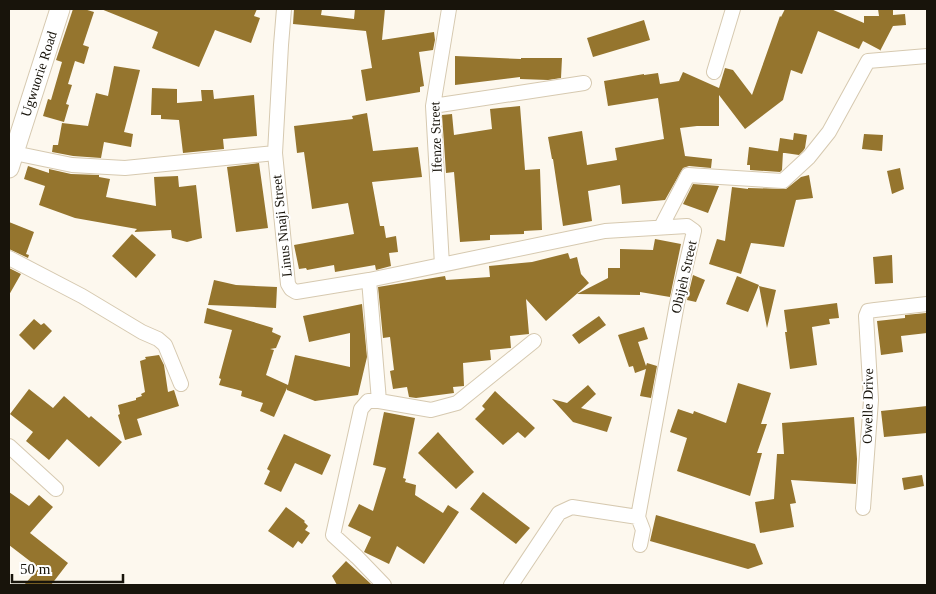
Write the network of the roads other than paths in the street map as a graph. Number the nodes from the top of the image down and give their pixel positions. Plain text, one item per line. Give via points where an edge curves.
1 (60, 9) edge
2 (284, 9) edge
3 (449, 9) edge
4 (733, 9) edge
5 (927, 56) edge
6 (714, 72) dead end
7 (584, 83) dead end
8 (433, 106) junction
9 (275, 153) junction
10 (11, 160) edge
11 (661, 227) junction
12 (9, 258) edge
13 (442, 265) junction
14 (369, 280) junction
15 (927, 304) edge
16 (534, 341) dead end
17 (181, 384) dead end
18 (379, 402) junction
19 (9, 446) edge
20 (56, 489) dead end
21 (863, 508) dead end
22 (638, 517) junction
23 (640, 545) dead end
24 (384, 585) edge
25 (511, 585) edge

1 - 10 street, Ugwuorie Road
2 - 9 street, Linus Nnaji Street
3 - 8 street, Ifenze Street
4 - 6 street
5 - 11 street via 868,61 829,132 809,157 783,181 688,176
7 - 8 street
8 - 13 street, Ifenze Street
9 - 10 street via 125,168
9 - 14 street, Linus Nnaji Street via 291,289 296,292
11 - 13 street, Obijeh Street via 605,231
11 - 22 street, Obijeh Street via 687,226 694,235 677,304
12 - 17 street via 158,339 165,345
13 - 14 street, Linus Nnaji Street
14 - 18 street
15 - 21 street, Owelle Drive via 868,311 866,316 871,400
16 - 18 street via 457,403 432,410
18 - 24 street via 368,401 361,409 333,535
19 - 20 street
22 - 23 street, Obijeh Street via 643,530
22 - 25 street via 572,507 559,513

